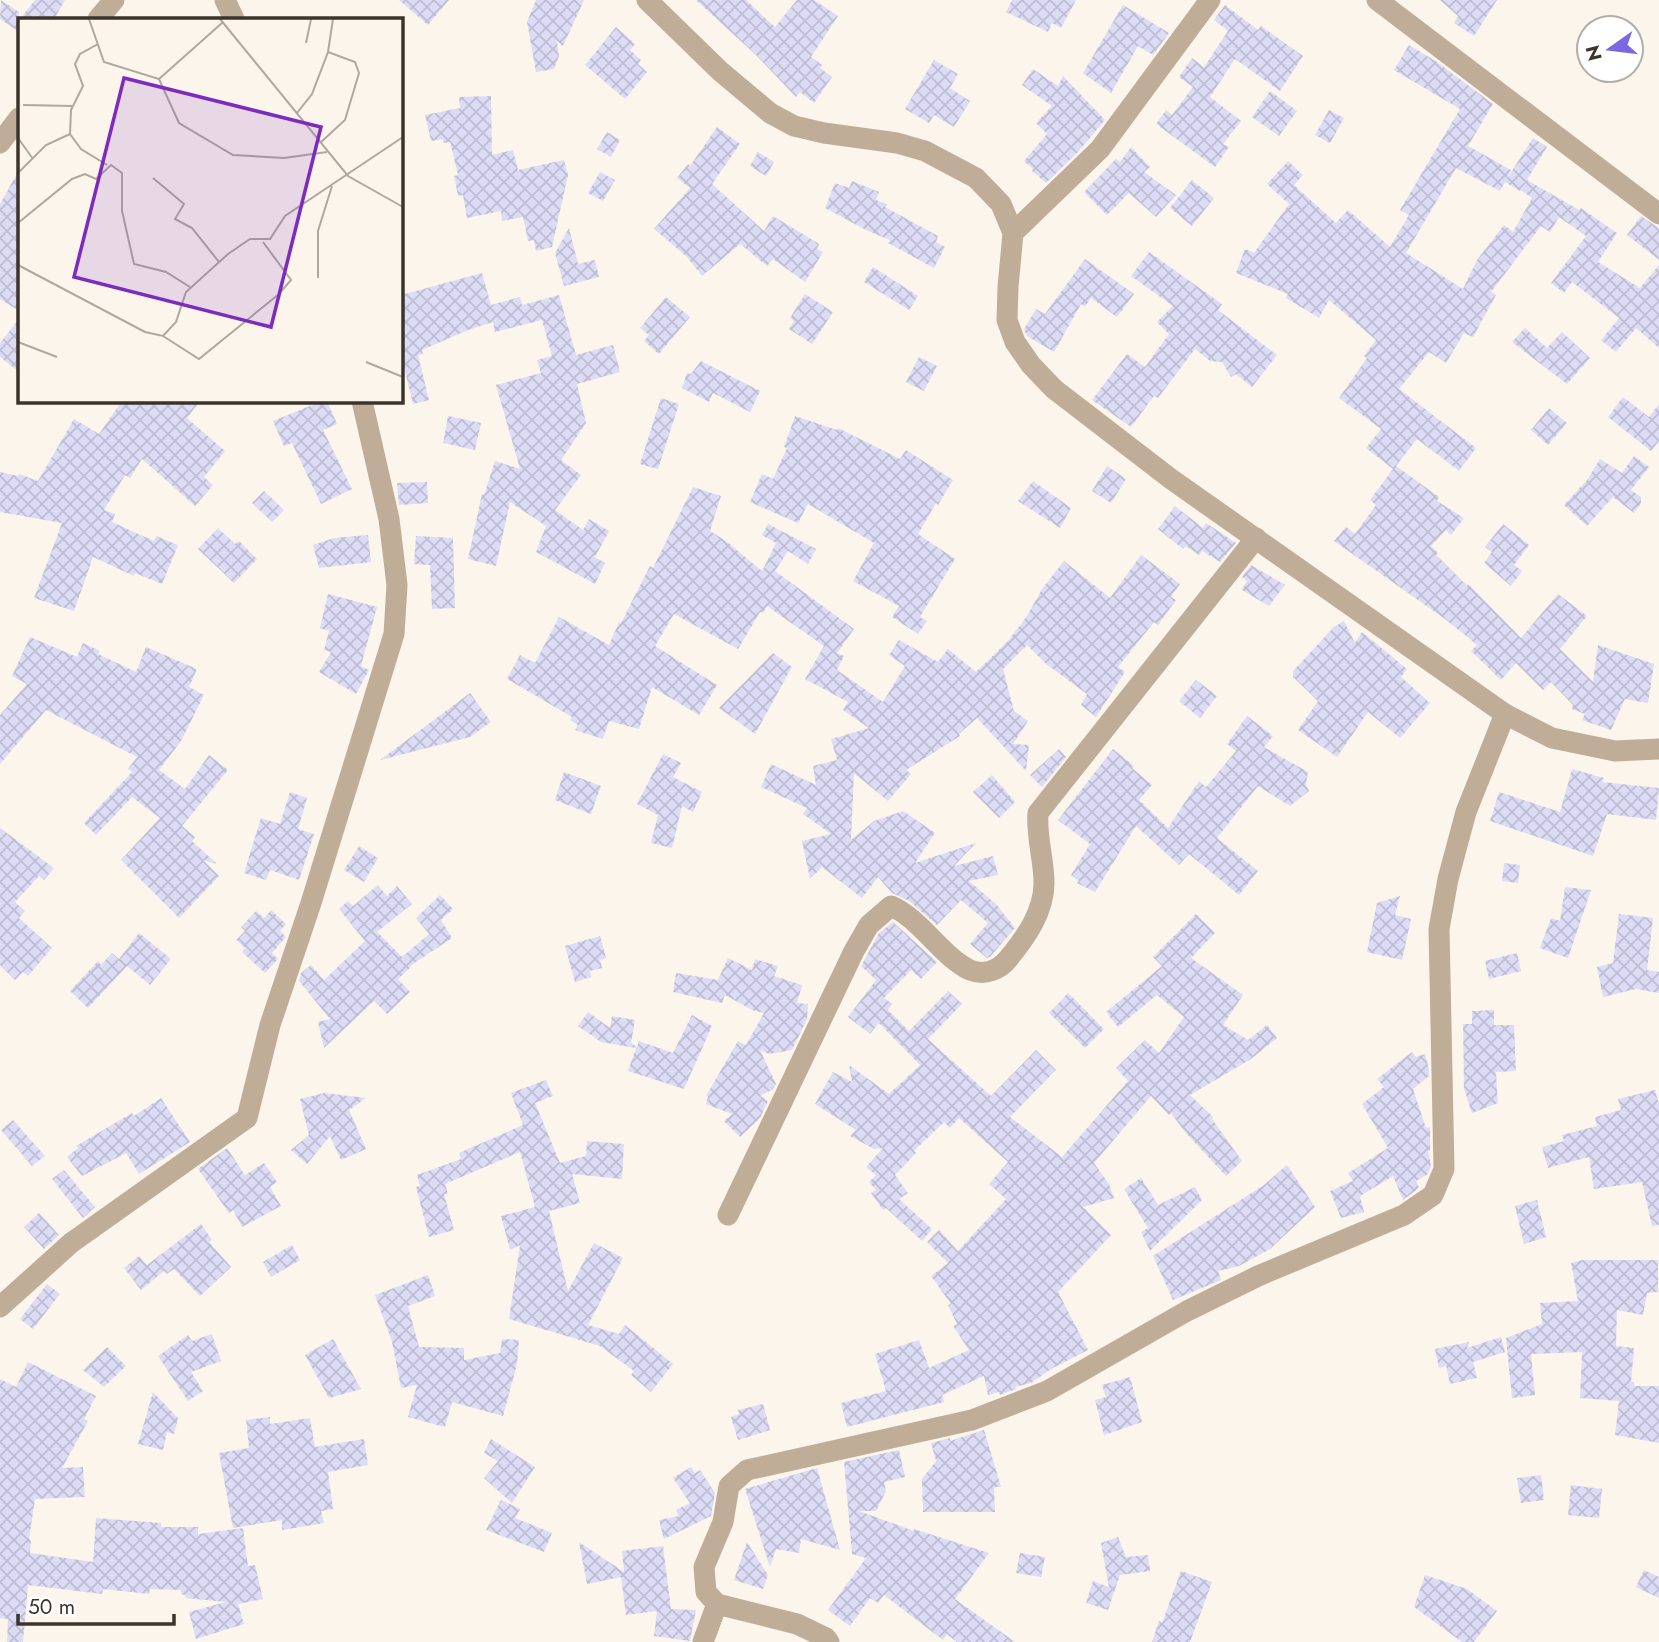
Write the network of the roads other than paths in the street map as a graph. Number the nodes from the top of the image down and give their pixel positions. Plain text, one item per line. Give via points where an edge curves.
1 (114, 0) edge
2 (226, 0) edge
3 (647, 0) edge
4 (1210, 0) edge
5 (1377, 0) edge
6 (100, 18) edge
7 (234, 18) edge
8 (18, 119) edge
9 (0, 143) edge
10 (1659, 214) edge
11 (1013, 233) junction
12 (362, 402) edge
13 (1256, 538) junction
14 (1505, 714) junction
15 (1659, 749) edge
16 (728, 1215) dead end
17 (0, 1307) edge
18 (717, 1604) junction
19 (702, 1642) edge
20 (829, 1642) edge

1 - 6 street
2 - 7 street
3 - 11 street via 770,113 794,126 897,143 951,163 976,178 1000,204
4 - 11 street via 1100,149
5 - 10 street
8 - 9 street
11 - 13 street via 1007,320 1031,365 1054,389 1171,479
12 - 17 street via 389,519 397,585 394,634 270,1025 247,1118 71,1243
13 - 14 street
13 - 16 street via 1038,813 1044,883 1041,905 1026,938 1001,967 987,972 970,970 891,906 869,925
14 - 15 street via 1552,738 1615,751
14 - 18 street via 1466,812 1439,929 1444,1169 1433,1195 1404,1215 1187,1311 1047,1391 972,1420 747,1470 729,1486 723,1522 704,1567 706,1592
18 - 19 street
18 - 20 street via 797,1624

